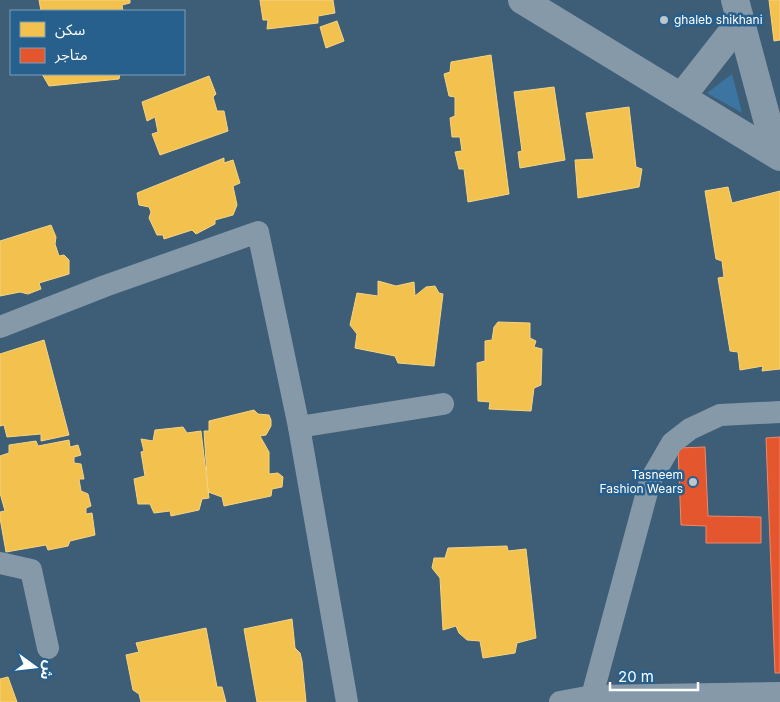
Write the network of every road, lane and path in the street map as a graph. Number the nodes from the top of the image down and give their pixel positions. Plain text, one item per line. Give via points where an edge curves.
1 (522, 0) edge
2 (737, 11) edge
3 (682, 96) junction
4 (778, 155) edge
5 (0, 328) edge
6 (444, 404) dead end
7 (780, 412) edge
8 (299, 428) junction
9 (0, 563) edge
10 (48, 648) dead end
11 (780, 693) edge
12 (592, 696) junction
13 (347, 702) edge
14 (560, 702) edge

1 - 3 street
2 - 3 street
2 - 4 street
3 - 4 street
5 - 8 street via 258,232
6 - 8 street
7 - 12 street via 720,415 690,429 672,443 650,481
8 - 13 street
9 - 10 street via 31,570
11 - 12 street
12 - 14 street

